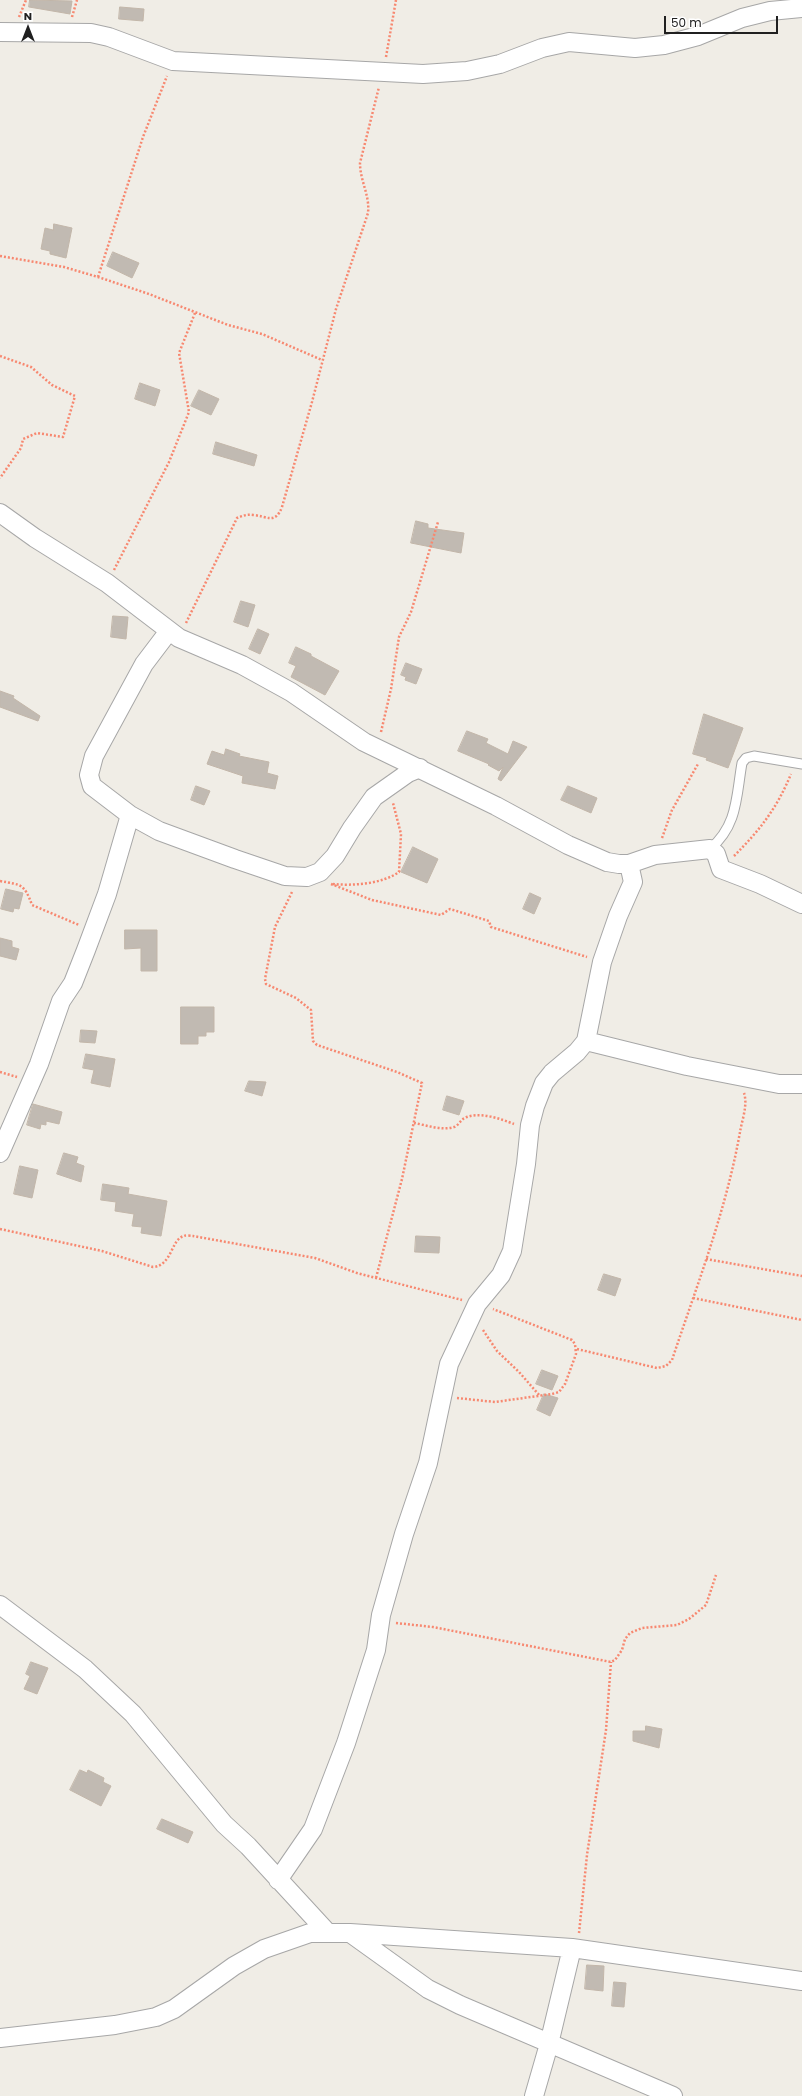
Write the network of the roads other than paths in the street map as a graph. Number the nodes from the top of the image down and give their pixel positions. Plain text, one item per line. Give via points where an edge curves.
1 (802, 8) edge
2 (0, 32) edge
3 (0, 513) edge
4 (174, 635) junction
5 (799, 764) edge
6 (420, 768) junction
7 (130, 815) junction
8 (710, 849) junction
9 (629, 864) junction
10 (802, 904) edge
11 (586, 1041) junction
12 (802, 1084) edge
13 (0, 1153) edge
14 (0, 1605) edge
15 (278, 1880) junction
16 (350, 1933) junction
17 (328, 1934) junction
18 (575, 1948) junction
19 (802, 1981) edge
20 (0, 2038) edge
21 (549, 2044) junction
22 (534, 2096) edge
23 (673, 2096) edge

1 - 2 street via 742,18 698,36 650,47 614,47 569,42 542,48 500,64 467,71 423,74 173,61 109,37 91,33
3 - 4 street via 35,538 107,582
4 - 6 street via 242,664 291,692 364,742
4 - 7 street via 144,664 94,756 91,767 89,776 92,786
5 - 8 lane via 754,756 746,758 742,763 734,816 724,836
6 - 7 street via 389,786 367,805 335,856 314,876 286,876 159,831
6 - 9 street via 574,848 607,862
7 - 13 street via 107,894 93,931 73,983 61,1001 39,1064
8 - 9 street via 655,855
8 - 10 street via 716,854 721,869
9 - 11 street via 633,882 602,962
11 - 12 street via 687,1066 779,1084
11 - 15 street via 544,1083 535,1106 512,1251 501,1275 475,1308 451,1359 428,1463 404,1534 380,1622 376,1650 313,1829
14 - 15 street via 85,1669 133,1714 224,1824 248,1846
15 - 17 street
16 - 17 street
16 - 18 street
16 - 21 street via 428,1989
17 - 20 street via 310,1934 264,1949 234,1966 174,2009 156,2017 115,2025
18 - 19 street
18 - 21 street
21 - 22 street
21 - 23 street

